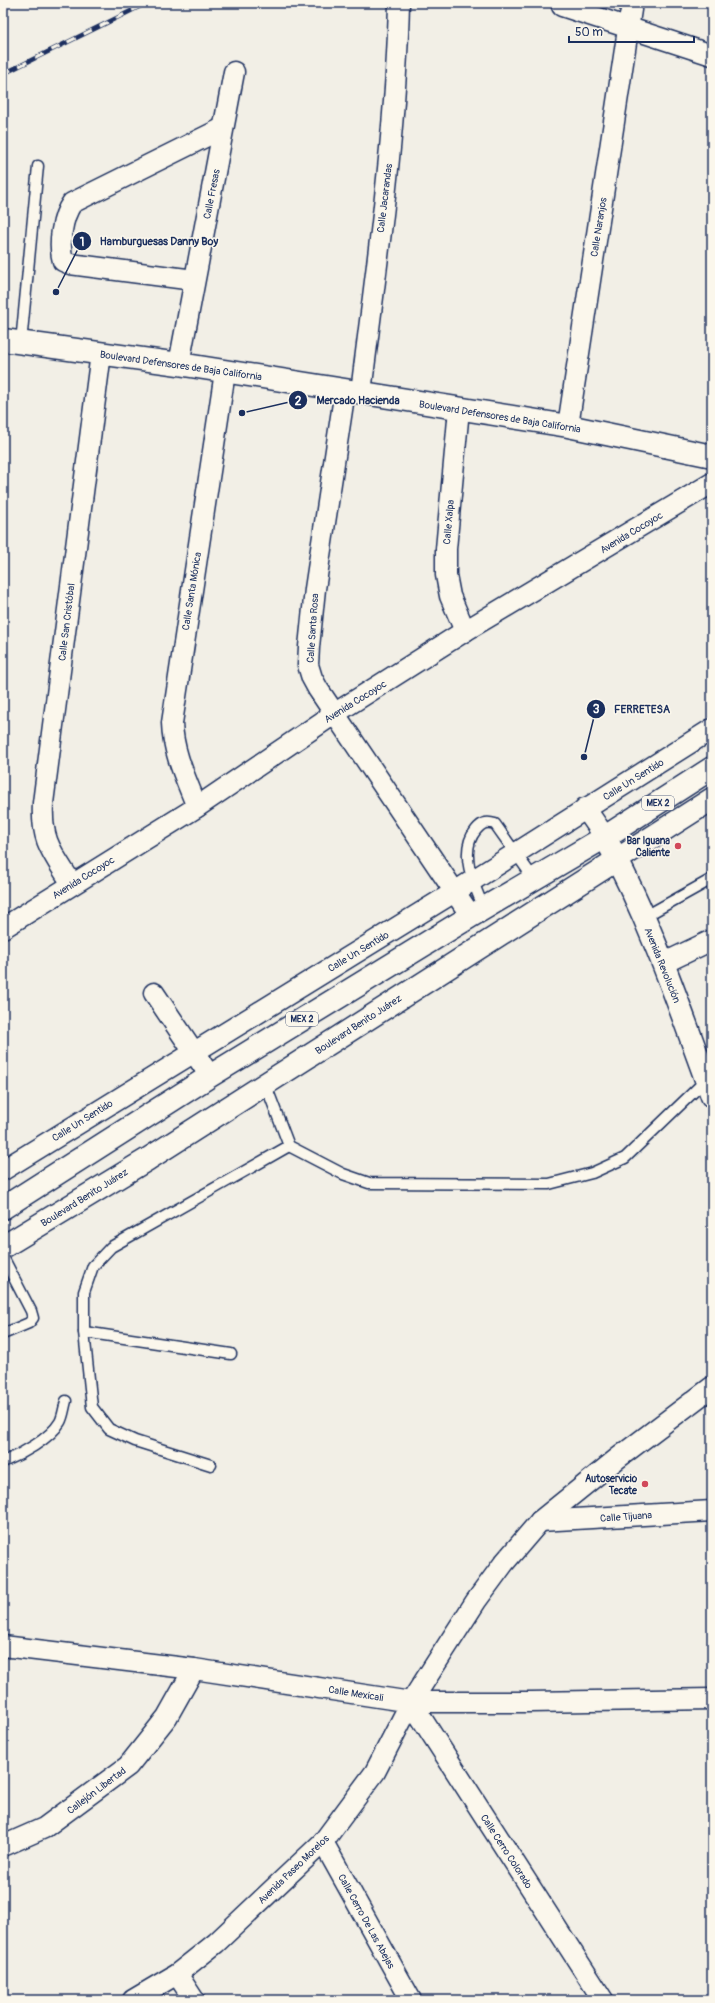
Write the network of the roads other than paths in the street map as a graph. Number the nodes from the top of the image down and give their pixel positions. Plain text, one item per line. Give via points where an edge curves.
1 (399, 3) edge
2 (632, 3) edge
3 (562, 6) dead end
4 (628, 28) junction
5 (712, 55) edge
6 (234, 72) dead end
7 (223, 128) junction
8 (38, 166) dead end
9 (194, 280) junction
10 (12, 341) edge
11 (101, 353) junction
12 (178, 364) junction
13 (225, 372) junction
14 (353, 391) junction
15 (459, 409) junction
16 (568, 426) junction
17 (712, 456) edge
18 (712, 483) edge
19 (465, 631) junction
20 (334, 714) junction
21 (712, 729) edge
22 (712, 768) edge
23 (712, 799) edge
24 (197, 807) junction
25 (585, 808) junction
26 (605, 837) junction
27 (516, 853) junction
28 (617, 858) junction
29 (534, 879) junction
30 (712, 879) edge
31 (72, 884) junction
32 (464, 886) junction
33 (478, 912) junction
34 (644, 917) junction
35 (3, 928) edge
36 (712, 940) edge
37 (664, 963) junction
38 (154, 993) dead end
39 (193, 1051) junction
40 (210, 1076) junction
41 (265, 1083) junction
42 (709, 1088) edge
43 (289, 1146) junction
44 (3, 1170) edge
45 (3, 1208) edge
46 (3, 1247) edge
47 (3, 1257) edge
48 (84, 1332) junction
49 (3, 1334) edge
50 (231, 1354) dead end
51 (712, 1387) edge
52 (66, 1401) dead end
53 (3, 1462) edge
54 (211, 1465) dead end
55 (712, 1510) edge
56 (540, 1521) junction
57 (3, 1646) edge
58 (194, 1669) junction
59 (712, 1699) edge
60 (411, 1702) junction
61 (323, 1842) junction
62 (3, 1846) edge
63 (177, 1974) junction
64 (133, 2000) edge
65 (194, 2000) edge
66 (411, 2000) edge
67 (604, 2000) edge

1 - 14 street, Calle Jacarandas via 398,57 390,146
2 - 4 street, Calle Naranjos
3 - 4 street
4 - 5 street
4 - 16 street, Calle Naranjos
6 - 7 street, Calle Fresas
7 - 9 street, Calle Fresas
7 - 9 street via 72,203 64,223 61,254 63,261
8 - 10 lane
9 - 12 street, Calle Fresas
10 - 11 main road, Boulevard Defensores de Baja California
11 - 12 main road, Boulevard Defensores de Baja California
11 - 31 street, Calle San Cristóbal via 43,803 42,824 45,840
12 - 13 main road, Boulevard Defensores de Baja California
13 - 14 main road, Boulevard Defensores de Baja California
13 - 24 street, Calle Santa Mónica via 172,723 177,756
14 - 15 main road, Boulevard Defensores de Baja California
14 - 20 street, Calle Santa Rosa via 315,590 309,647 308,665 312,678
15 - 16 main road, Boulevard Defensores de Baja California
15 - 19 street, Calle Xalpa via 446,549 446,575 450,596
16 - 17 main road, Boulevard Defensores de Baja California
18 - 19 street, Avenida Cocoyoc
19 - 20 street, Avenida Cocoyoc
20 - 24 street, Avenida Cocoyoc
20 - 32 street, Calle Santa Rosa
21 - 25 street, Calle Un Sentido
22 - 26 main road, MEX 2
23 - 28 main road, Boulevard Benito Juárez / MEX 2
24 - 31 street, Avenida Cocoyoc
25 - 26 street
25 - 27 street, Calle Un Sentido
26 - 28 main road, Avenida Revolución
26 - 29 main road, MEX 2
27 - 29 lane
27 - 32 street, Calle Un Sentido
27 - 32 lane via 495,824 482,823 470,837
28 - 34 main road, Avenida Revolución
28 - 41 main road, Boulevard Benito Juárez / MEX 2
29 - 33 main road, MEX 2
30 - 34 lane
31 - 35 street, Avenida Cocoyoc
32 - 33 street, Calle Santa Rosa
32 - 39 street, Calle Un Sentido
33 - 40 main road, MEX 2
34 - 37 main road, Avenida Revolución
36 - 37 street
37 - 42 main road, Avenida Revolución
38 - 39 street
39 - 40 street
39 - 44 street, Calle Un Sentido
40 - 45 main road, MEX 2
41 - 43 lane
41 - 46 main road, Boulevard Benito Juárez / MEX 2 via 148,1159
42 - 43 lane via 625,1158 592,1173 549,1184 369,1183 343,1174
43 - 48 lane via 111,1247 93,1266 84,1292
47 - 49 lane via 33,1318 29,1323
48 - 50 lane
48 - 54 lane via 92,1406 109,1429 135,1441
51 - 56 street, Avenida Paseo Morelos
52 - 53 lane via 60,1423 27,1452
55 - 56 street, Calle Tijuana
56 - 60 street, Avenida Paseo Morelos via 476,1601
57 - 58 street, Calle Mexicali
58 - 60 street, Calle Mexicali
58 - 62 street, Callejón Libertad via 167,1717 128,1766 44,1828
59 - 60 street, Calle Mexicali
60 - 61 street, Avenida Paseo Morelos via 375,1772
60 - 67 street, Calle Cerro Colorado
61 - 63 street, Avenida Paseo Morelos via 216,1943
61 - 66 street, Calle Cerro De Las Abejas
63 - 64 street, Avenida Paseo Morelos
63 - 65 street

